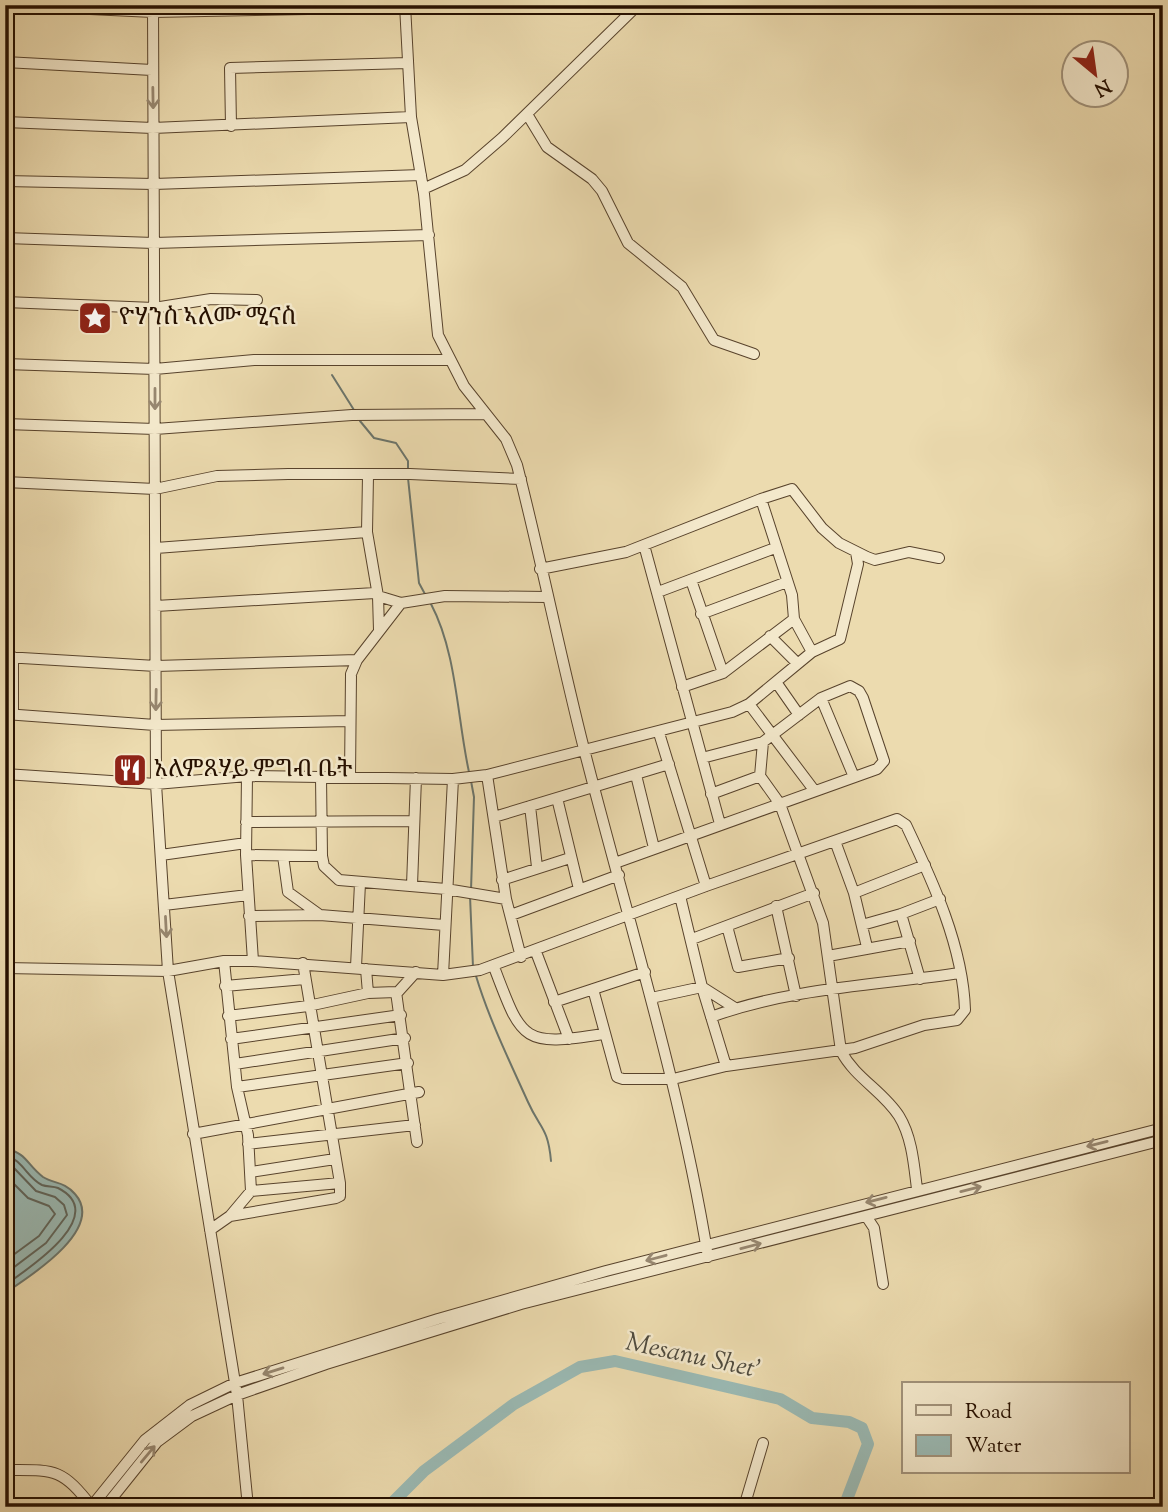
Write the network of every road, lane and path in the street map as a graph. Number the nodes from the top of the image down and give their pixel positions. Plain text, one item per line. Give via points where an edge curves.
1 (6, 5) edge
2 (529, 5) edge
3 (638, 5) edge
4 (405, 6) edge
5 (153, 9) edge
6 (5, 62) edge
7 (408, 64) junction
8 (152, 70) junction
9 (527, 114) junction
10 (411, 117) junction
11 (5, 122) edge
12 (231, 126) junction
13 (153, 128) junction
14 (421, 175) junction
15 (5, 181) edge
16 (153, 184) junction
17 (423, 189) junction
18 (429, 235) junction
19 (5, 237) edge
20 (154, 243) junction
21 (257, 300) dead end
22 (5, 302) edge
23 (154, 307) junction
24 (754, 355) dead end
25 (448, 360) junction
26 (5, 364) edge
27 (155, 369) junction
28 (485, 414) junction
29 (5, 424) edge
30 (155, 429) junction
31 (368, 476) junction
32 (521, 479) junction
33 (5, 482) edge
34 (155, 489) junction
35 (761, 499) junction
36 (367, 532) junction
37 (644, 545) junction
38 (156, 548) junction
39 (775, 548) junction
40 (856, 552) junction
41 (939, 558) dead end
42 (540, 569) junction
43 (691, 580) junction
44 (787, 582) junction
45 (658, 592) junction
46 (376, 594) junction
47 (547, 597) junction
48 (401, 603) junction
49 (156, 606) junction
50 (701, 614) junction
51 (794, 619) junction
52 (379, 630) junction
53 (770, 636) junction
54 (812, 652) junction
55 (9, 657) edge
56 (357, 660) junction
57 (797, 663) junction
58 (156, 666) junction
59 (723, 673) junction
60 (776, 682) junction
61 (682, 687) junction
62 (821, 698) junction
63 (750, 704) junction
64 (9, 714) edge
65 (799, 715) junction
66 (349, 721) junction
67 (694, 724) junction
68 (155, 725) junction
69 (659, 733) junction
70 (774, 736) junction
71 (763, 742) junction
72 (584, 751) junction
73 (702, 758) junction
74 (668, 764) junction
75 (5, 774) edge
76 (487, 775) junction
77 (636, 775) junction
78 (247, 776) junction
79 (760, 776) junction
80 (854, 776) junction
81 (321, 777) junction
82 (350, 777) junction
83 (416, 778) junction
84 (453, 779) junction
85 (156, 784) junction
86 (595, 787) junction
87 (814, 790) junction
88 (711, 794) junction
89 (557, 798) junction
90 (780, 804) junction
91 (530, 806) junction
92 (494, 817) junction
93 (323, 821) junction
94 (414, 821) junction
95 (246, 822) junction
96 (720, 824) junction
97 (689, 835) junction
98 (835, 841) junction
99 (246, 843) junction
100 (654, 848) junction
101 (161, 855) junction
102 (246, 855) junction
103 (799, 855) junction
104 (283, 856) junction
105 (322, 856) junction
106 (570, 858) junction
107 (615, 863) junction
108 (925, 865) junction
109 (537, 867) junction
110 (619, 875) junction
111 (502, 880) junction
112 (360, 883) junction
113 (412, 885) junction
114 (706, 886) junction
115 (446, 889) junction
116 (579, 889) junction
117 (288, 892) junction
118 (814, 892) junction
119 (854, 893) junction
120 (248, 895) junction
121 (680, 895) junction
122 (506, 899) junction
123 (940, 899) junction
124 (164, 905) junction
125 (776, 906) junction
126 (282, 913) junction
127 (630, 914) junction
128 (901, 914) junction
129 (320, 915) junction
130 (511, 915) junction
131 (249, 916) junction
132 (356, 918) junction
133 (444, 925) junction
134 (862, 925) junction
135 (727, 926) junction
136 (692, 939) junction
137 (910, 941) junction
138 (867, 947) junction
139 (536, 952) junction
140 (828, 956) junction
141 (521, 957) junction
142 (789, 958) junction
143 (224, 961) junction
144 (253, 961) junction
145 (303, 962) junction
146 (494, 967) junction
147 (5, 968) edge
148 (361, 968) junction
149 (168, 971) junction
150 (416, 972) junction
151 (645, 972) junction
152 (960, 973) junction
153 (443, 975) junction
154 (305, 979) junction
155 (920, 979) junction
156 (225, 986) junction
157 (702, 987) junction
158 (593, 989) junction
159 (832, 991) junction
160 (368, 993) junction
161 (397, 993) junction
162 (796, 996) junction
163 (651, 998) junction
164 (554, 1002) junction
165 (308, 1006) junction
166 (735, 1008) junction
167 (401, 1015) junction
168 (228, 1016) junction
169 (711, 1017) junction
170 (312, 1029) junction
171 (603, 1034) junction
172 (405, 1038) junction
173 (231, 1039) junction
174 (569, 1039) junction
175 (316, 1051) junction
176 (841, 1051) junction
177 (408, 1063) junction
178 (235, 1064) junction
179 (726, 1066) junction
180 (321, 1077) junction
181 (673, 1079) junction
182 (237, 1087) junction
183 (415, 1092) junction
184 (326, 1109) junction
185 (244, 1125) junction
186 (415, 1125) junction
187 (1163, 1128) edge
188 (192, 1134) junction
189 (331, 1136) junction
190 (1163, 1140) edge
191 (417, 1142) dead end
192 (248, 1144) junction
193 (335, 1159) junction
194 (251, 1172) junction
195 (340, 1183) junction
196 (917, 1189) junction
197 (251, 1191) junction
198 (230, 1216) junction
199 (866, 1216) junction
200 (210, 1230) junction
201 (706, 1244) junction
202 (708, 1257) junction
203 (883, 1284) dead end
204 (501, 1305) junction
205 (234, 1383) junction
206 (237, 1395) junction
207 (763, 1443) dead end
208 (5, 1470) edge
209 (91, 1507) edge
210 (105, 1507) edge
211 (248, 1507) edge
212 (744, 1507) edge

1 - 5 street
2 - 4 street
3 - 9 street
4 - 5 street
4 - 7 street
5 - 8 street
6 - 8 street
7 - 10 street
7 - 12 street via 230,68
8 -> 13 street
9 - 17 street via 465,170
9 - 24 street via 547,146 602,191 635,251 682,287 714,340
10 - 12 street
10 - 14 street
11 - 13 street
12 - 13 street
13 - 16 street
14 - 16 street
14 - 17 street
15 - 16 street
16 - 20 street
17 - 18 street
18 - 20 street
18 - 25 street via 436,328
19 - 20 street
20 - 23 street
21 - 23 street via 211,299
22 - 23 street
23 - 27 street
25 - 27 street via 254,360
25 - 28 street
26 - 27 street
27 -> 30 street
28 - 30 street via 352,415
28 - 32 street via 506,439
29 - 30 street
30 - 34 street
31 - 32 street
31 - 34 street via 217,476
31 - 36 street
32 - 42 street
33 - 34 street
34 - 38 street
35 - 37 street
35 - 39 street
35 - 40 street via 792,489 822,528
36 - 38 street
36 - 46 street
37 - 42 street
37 - 45 street
38 - 49 street
39 - 43 street
39 - 44 street
40 - 41 street via 876,560 909,552
40 - 54 street via 858,564 840,638
42 - 47 street
43 - 45 street
43 - 50 street
44 - 50 street
44 - 51 street
45 - 61 street
46 - 48 street
46 - 49 street
46 - 52 street
47 - 48 street via 445,596
47 - 72 street
48 - 52 street
49 - 58 street
50 - 59 street
51 - 53 street
51 - 54 street
52 - 56 street
53 - 57 street
53 - 59 street
54 - 57 street
55 - 58 street
55 - 64 street
56 - 58 street
56 - 66 street via 351,674
57 - 60 street
58 -> 68 street
59 - 61 street
60 - 63 street
60 - 65 street
61 - 67 street
62 - 65 street
62 - 80 street
62 - 80 street via 850,687 863,698 884,761 877,769
63 - 67 street
63 - 70 street
64 - 68 street
65 - 70 street
66 - 68 street
66 - 82 street
67 - 69 street
67 - 73 street
68 - 85 street
69 - 72 street
69 - 74 street
70 - 71 street
70 - 87 street
71 - 73 street
71 - 79 street
72 - 76 street
72 - 86 street
73 - 88 street
74 - 77 street
74 - 97 street
75 - 85 street
76 - 84 street
76 - 92 street
77 - 86 street
77 - 100 street
78 - 81 street
78 - 85 street
78 - 95 street
79 - 88 street
79 - 90 street
80 - 87 street
81 - 82 street
81 - 93 street
82 - 83 street
83 - 84 street
83 - 94 street
84 - 115 street
85 - 101 street
86 - 89 street
86 - 107 street
87 - 90 street
88 - 96 street
89 - 91 street
89 - 106 street
90 - 96 street
90 - 103 street
91 - 92 street
91 - 109 street
92 - 111 street
93 - 94 street
93 - 95 street
93 - 105 street
94 - 113 street
95 - 99 street
96 - 97 street
97 - 100 street
97 - 114 street
98 - 103 street
98 - 108 street via 897,819 906,825
98 - 119 street
99 - 101 street
99 - 102 street
100 - 107 street
101 - 124 street
102 - 104 street
102 - 120 street
103 - 114 street
103 - 118 street
104 - 105 street
104 - 117 street
105 - 112 street via 333,877
106 - 109 street
106 - 116 street
107 - 110 street
108 - 119 street
108 - 123 street
109 - 111 street
110 - 116 street
110 - 127 street
111 - 122 street
112 - 113 street
112 - 132 street
113 - 115 street
114 - 121 street
115 - 122 street
115 - 133 street
116 - 130 street
117 - 126 street
117 - 129 street
118 - 125 street
118 - 140 street
119 - 134 street
120 - 124 street
120 - 131 street
121 - 127 street
121 - 136 street
122 - 130 street
123 - 128 street
123 - 152 street
124 -> 149 street
125 - 135 street
125 - 142 street
126 - 129 street
126 - 131 street
127 - 139 street
127 - 151 street
128 - 134 street
128 - 137 street
129 - 132 street
130 - 141 street
131 - 144 street
132 - 133 street
132 - 148 street
133 - 153 street
134 - 138 street
135 - 136 street
135 - 142 street via 738,967
136 - 157 street
137 - 138 street
137 - 155 street
138 - 140 street
139 - 141 street
139 - 164 street
140 - 159 street
141 - 146 street
142 - 162 street
143 - 144 street
143 - 149 street
143 - 156 street
144 - 145 street
145 - 148 street
145 - 154 street
146 - 153 street
146 - 174 street via 520,1028 533,1036
147 - 149 street
148 - 150 street
148 - 160 street
149 - 188 street
150 - 153 street
150 - 161 street
151 - 158 street
151 - 163 street
152 - 155 street
152 - 176 street via 965,1010 957,1020 924,1025
154 - 156 street
154 - 165 street
155 - 159 street
156 - 168 street
157 - 163 street
157 - 166 street
157 - 169 street
158 - 164 street
158 - 171 street
159 - 162 street
159 - 176 street
160 - 161 street
160 - 165 street
161 - 167 street
162 - 166 street
163 - 181 street
164 - 174 street
165 - 168 street
165 - 170 street
166 - 169 street
167 - 170 street
167 - 172 street
168 - 173 street
169 - 179 street
170 - 173 street
170 - 175 street
171 - 174 street
171 - 181 street via 619,1078
172 - 175 street
172 - 177 street
173 - 178 street
175 - 178 street
175 - 180 street
176 - 179 street
176 - 196 street via 851,1068 899,1116 912,1149
177 - 180 street
177 - 183 street
178 - 182 street
179 - 181 street
180 - 182 street
180 - 184 street
181 - 201 street
182 - 185 street
183 - 184 street
183 - 186 street
184 - 185 street
184 - 189 street
185 - 188 street
185 - 192 street
186 - 189 street
186 - 191 street
187 -> 196 street
188 - 200 street
189 - 192 street
189 - 193 street
199 -> 190 street
192 - 194 street
193 - 194 street
193 - 195 street
194 - 197 street
195 - 197 street
195 - 198 street via 336,1198
196 -> 201 street
197 - 198 street
198 - 200 street
202 -> 199 street
199 - 203 street via 874,1228
200 - 205 street
201 - 202 street
201 -> 204 street
202 - 204 street
204 -> 205 street
204 - 206 street
205 - 206 street
205 - 209 street via 190,1405 145,1440
210 -> 206 street via 158,1443 192,1416
206 - 211 street
207 - 212 street
208 - 209 street via 42,1470 66,1476

